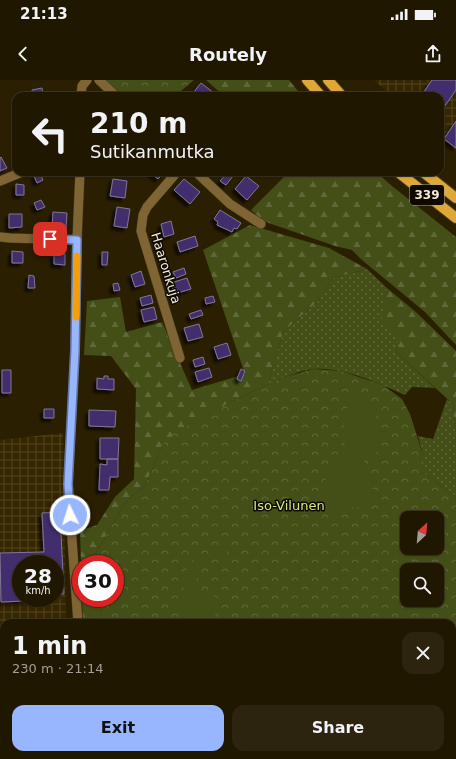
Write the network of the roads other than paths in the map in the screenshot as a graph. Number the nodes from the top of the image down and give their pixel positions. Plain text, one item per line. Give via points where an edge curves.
1 (86, 80) edge
2 (99, 80) edge
3 (307, 80) edge
4 (328, 80) edge
5 (82, 92) edge
6 (112, 92) edge
7 (318, 92) edge
8 (338, 92) edge
9 (12, 176) edge
10 (80, 176) edge
11 (174, 176) edge
12 (200, 176) edge
13 (403, 176) edge
14 (428, 176) edge
15 (0, 181) edge
16 (456, 198) edge
17 (456, 218) edge
18 (261, 224) dead end
19 (0, 236) edge
20 (77, 240) junction
21 (180, 358) dead end
22 (78, 619) edge

1 - 5 street
2 - 6 street
3 - 7 main road
4 - 8 main road
9 - 15 street
10 - 20 street
11 - 21 street, Haaronkuja via 147,207 141,231
12 - 18 street via 230,204
13 - 17 main road, 339
14 - 16 main road, 339
19 - 20 street
20 - 22 street via 75,351 68,484

